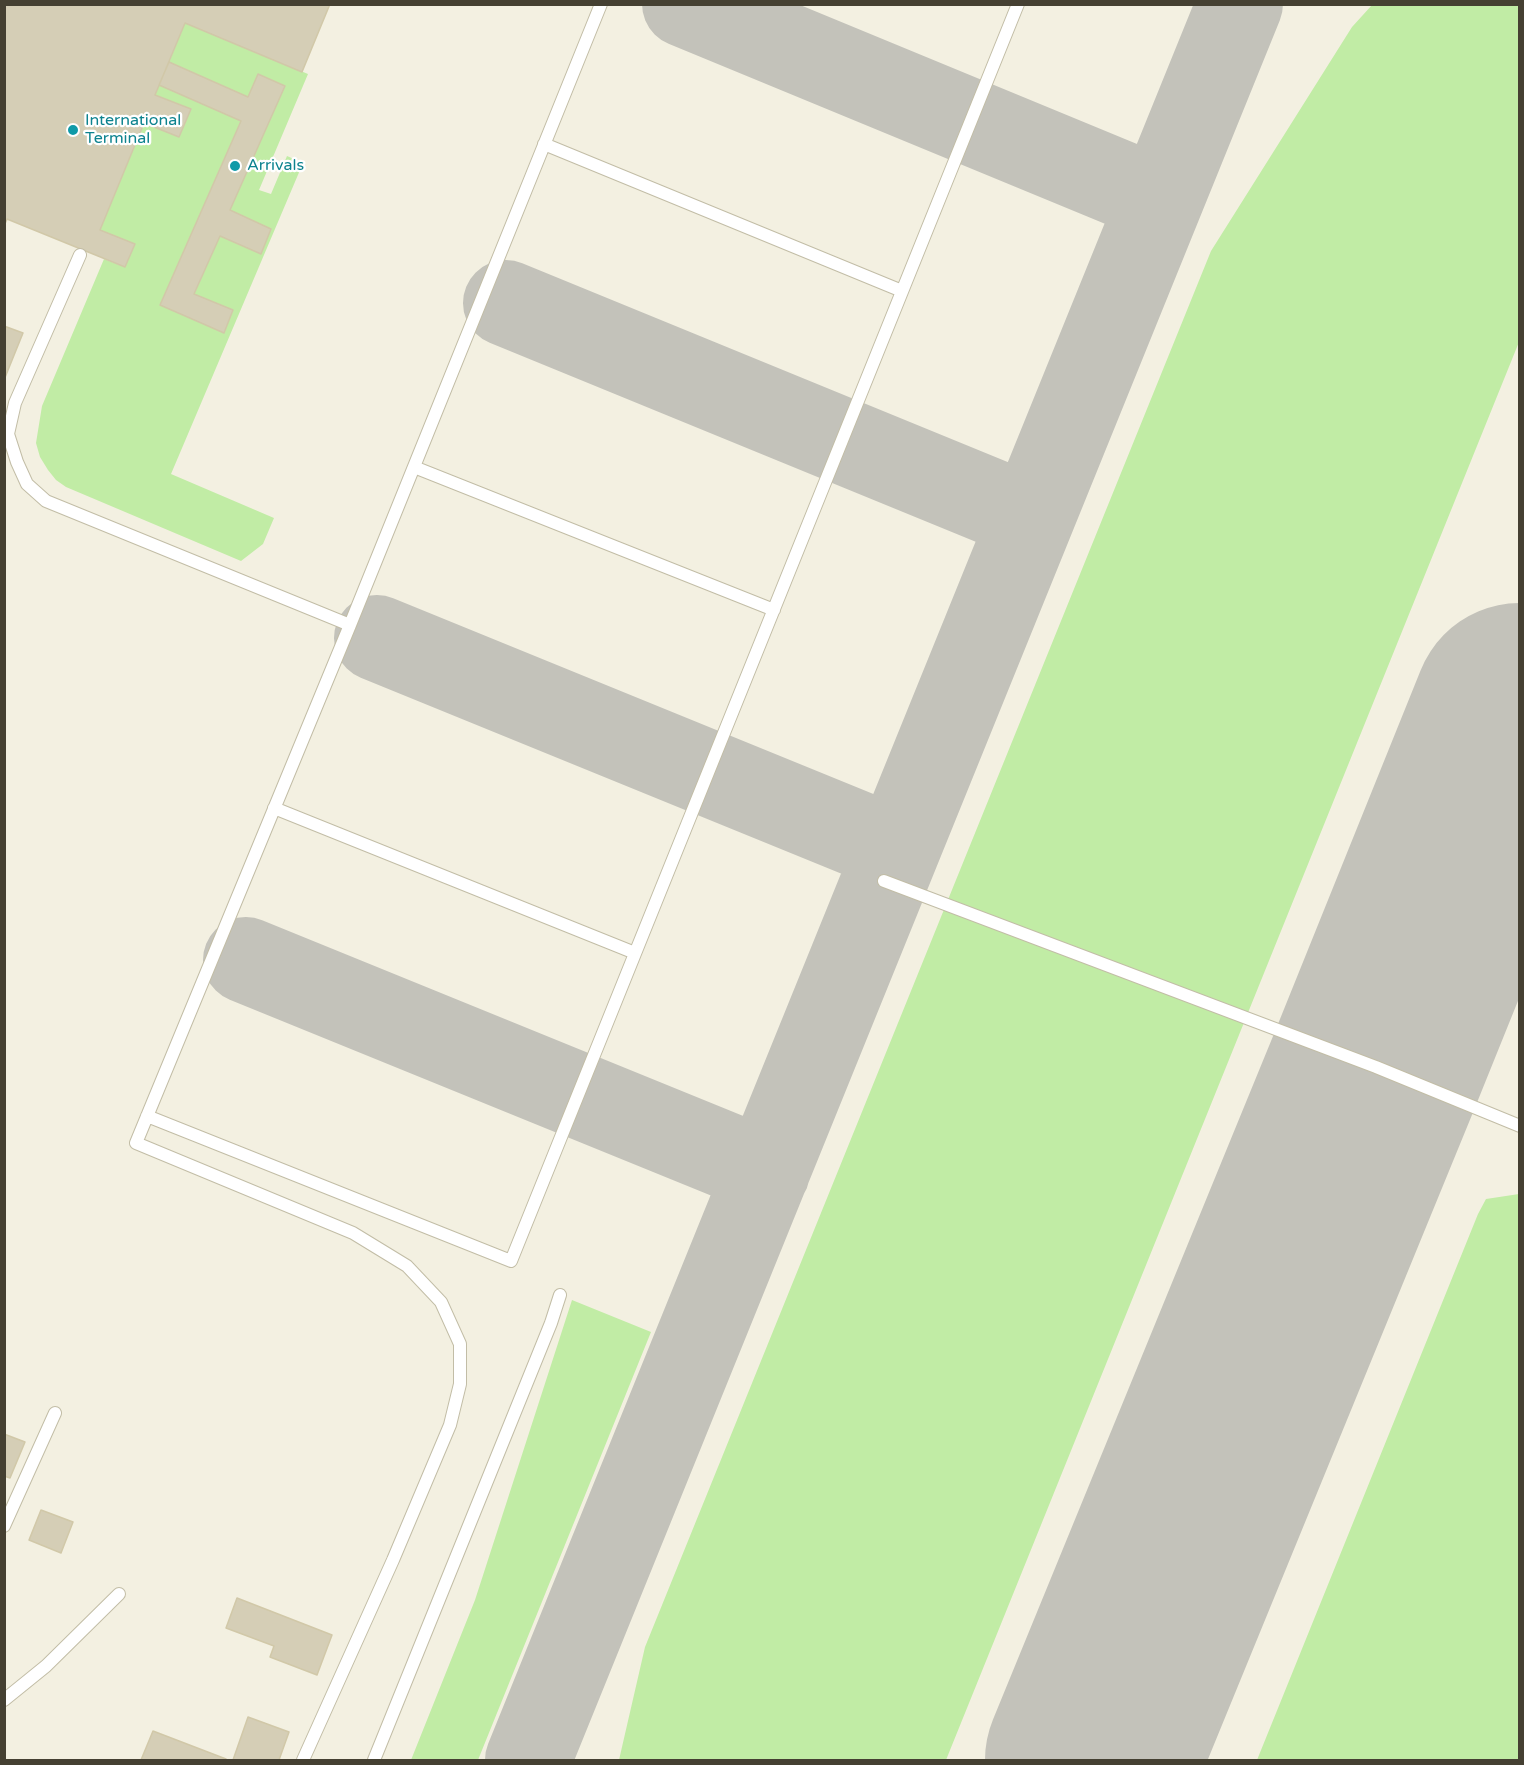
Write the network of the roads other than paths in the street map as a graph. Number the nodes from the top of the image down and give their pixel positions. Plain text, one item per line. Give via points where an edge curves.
1 (601, 4) edge
2 (1018, 4) edge
3 (544, 144) junction
4 (80, 255) dead end
5 (902, 291) junction
6 (6, 439) edge
7 (414, 466) junction
8 (774, 610) junction
9 (350, 625) junction
10 (274, 808) junction
11 (884, 881) dead end
12 (635, 953) junction
13 (147, 1116) junction
14 (1520, 1126) edge
15 (560, 1295) dead end
16 (55, 1413) dead end
17 (4, 1526) edge
18 (119, 1594) dead end
19 (4, 1700) edge
20 (303, 1761) edge
21 (374, 1761) edge

1 - 3 lane
2 - 5 lane
3 - 5 lane
3 - 7 lane
4 - 6 lane via 15,403
5 - 8 lane
6 - 9 lane via 27,484 46,501
7 - 8 lane
7 - 9 lane
8 - 12 lane
9 - 10 lane
10 - 12 lane
10 - 13 lane
11 - 14 lane via 1376,1067
12 - 13 lane via 511,1261
13 - 20 lane via 136,1143 353,1233 407,1266 441,1302 460,1344 460,1384 450,1425
15 - 21 lane
16 - 17 lane
18 - 19 lane via 46,1666

